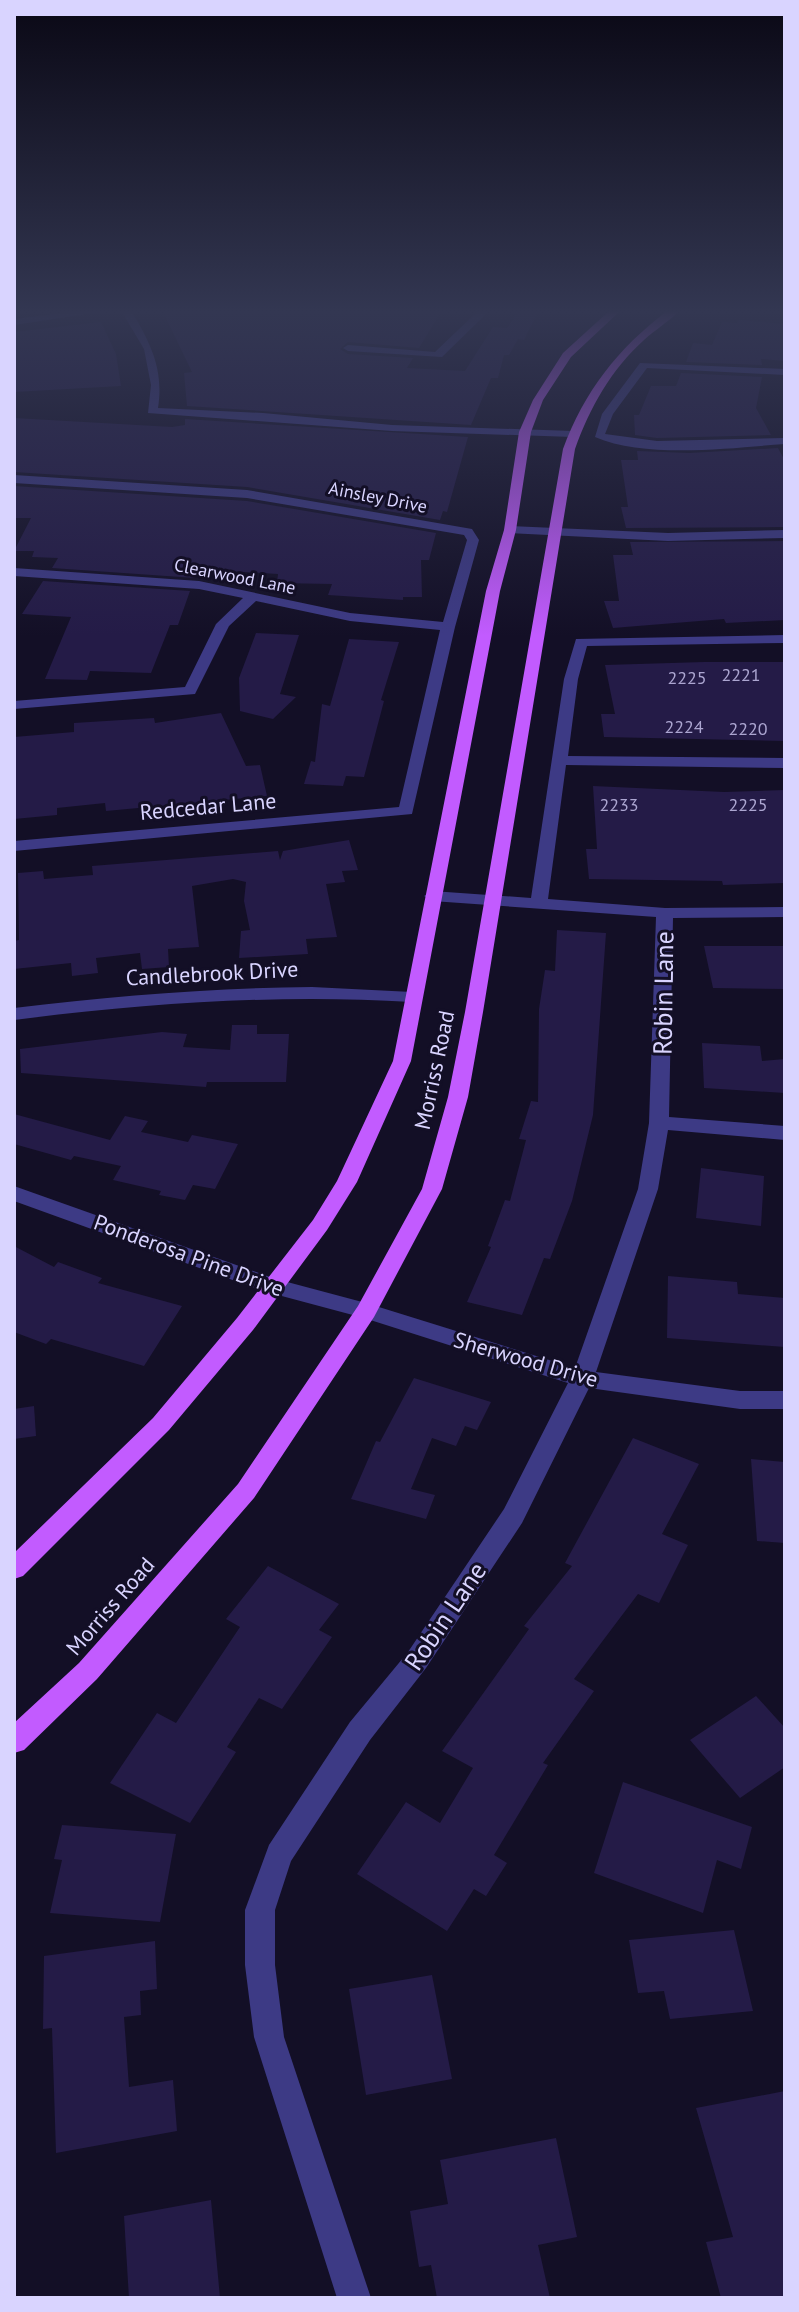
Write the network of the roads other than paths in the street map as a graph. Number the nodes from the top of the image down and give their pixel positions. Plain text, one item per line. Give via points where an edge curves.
1 (305, 420) edge
2 (530, 420) edge
3 (581, 420) edge
4 (605, 420) edge
5 (525, 432) junction
6 (573, 434) junction
7 (785, 441) edge
8 (14, 479) edge
9 (510, 530) junction
10 (554, 532) junction
11 (785, 534) edge
12 (14, 572) edge
13 (254, 596) junction
14 (448, 627) junction
15 (785, 639) edge
16 (14, 705) edge
17 (560, 760) junction
18 (785, 763) edge
19 (14, 846) edge
20 (432, 896) junction
21 (491, 901) junction
22 (539, 904) junction
23 (785, 912) edge
24 (665, 913) junction
25 (412, 997) junction
26 (14, 1014) edge
27 (659, 1123) junction
28 (785, 1133) edge
29 (14, 1193) edge
30 (271, 1286) junction
31 (366, 1311) junction
32 (582, 1379) junction
33 (785, 1400) edge
34 (14, 1569) edge
35 (14, 1741) edge
36 (354, 2298) edge

1 - 5 street
2 - 5 main road, Morriss Road
3 - 6 main road, Morriss Road
4 - 7 street via 602,438 646,444
5 - 6 street
5 - 9 main road, Morriss Road
6 - 10 main road, Morriss Road
8 - 14 street, Ainsley Drive via 275,497 468,532 473,540
9 - 10 street
9 - 20 main road, Morriss Road
10 - 11 street via 668,537
10 - 21 main road, Morriss Road
12 - 13 street, Clearwood Lane via 199,585
13 - 14 street, Clearwood Lane via 350,617
13 - 16 street via 223,624 190,691
14 - 19 street, Redcedar Lane via 406,811
15 - 17 street via 581,642
17 - 18 street
17 - 22 street
20 - 21 street
20 - 25 main road, Morriss Road
21 - 22 street
21 - 31 main road, Morriss Road via 458,1097 432,1189
22 - 24 street
23 - 24 street
24 - 27 street, Robin Lane
25 - 26 street, Candlebrook Drive via 244,991
25 - 30 main road, Morriss Road via 402,1061 362,1152 320,1225
27 - 28 street
27 - 32 street, Robin Lane via 648,1189
29 - 30 street, Ponderosa Pine Drive
30 - 31 street, Ponderosa Pine Drive
30 - 34 main road, Morriss Road via 161,1424
31 - 32 street, Sherwood Drive
31 - 35 main road, Morriss Road via 246,1491 88,1671
32 - 33 street, Sherwood Drive via 740,1400
32 - 36 street, Robin Lane via 513,1516 279,1855 260,1910 269,2037

